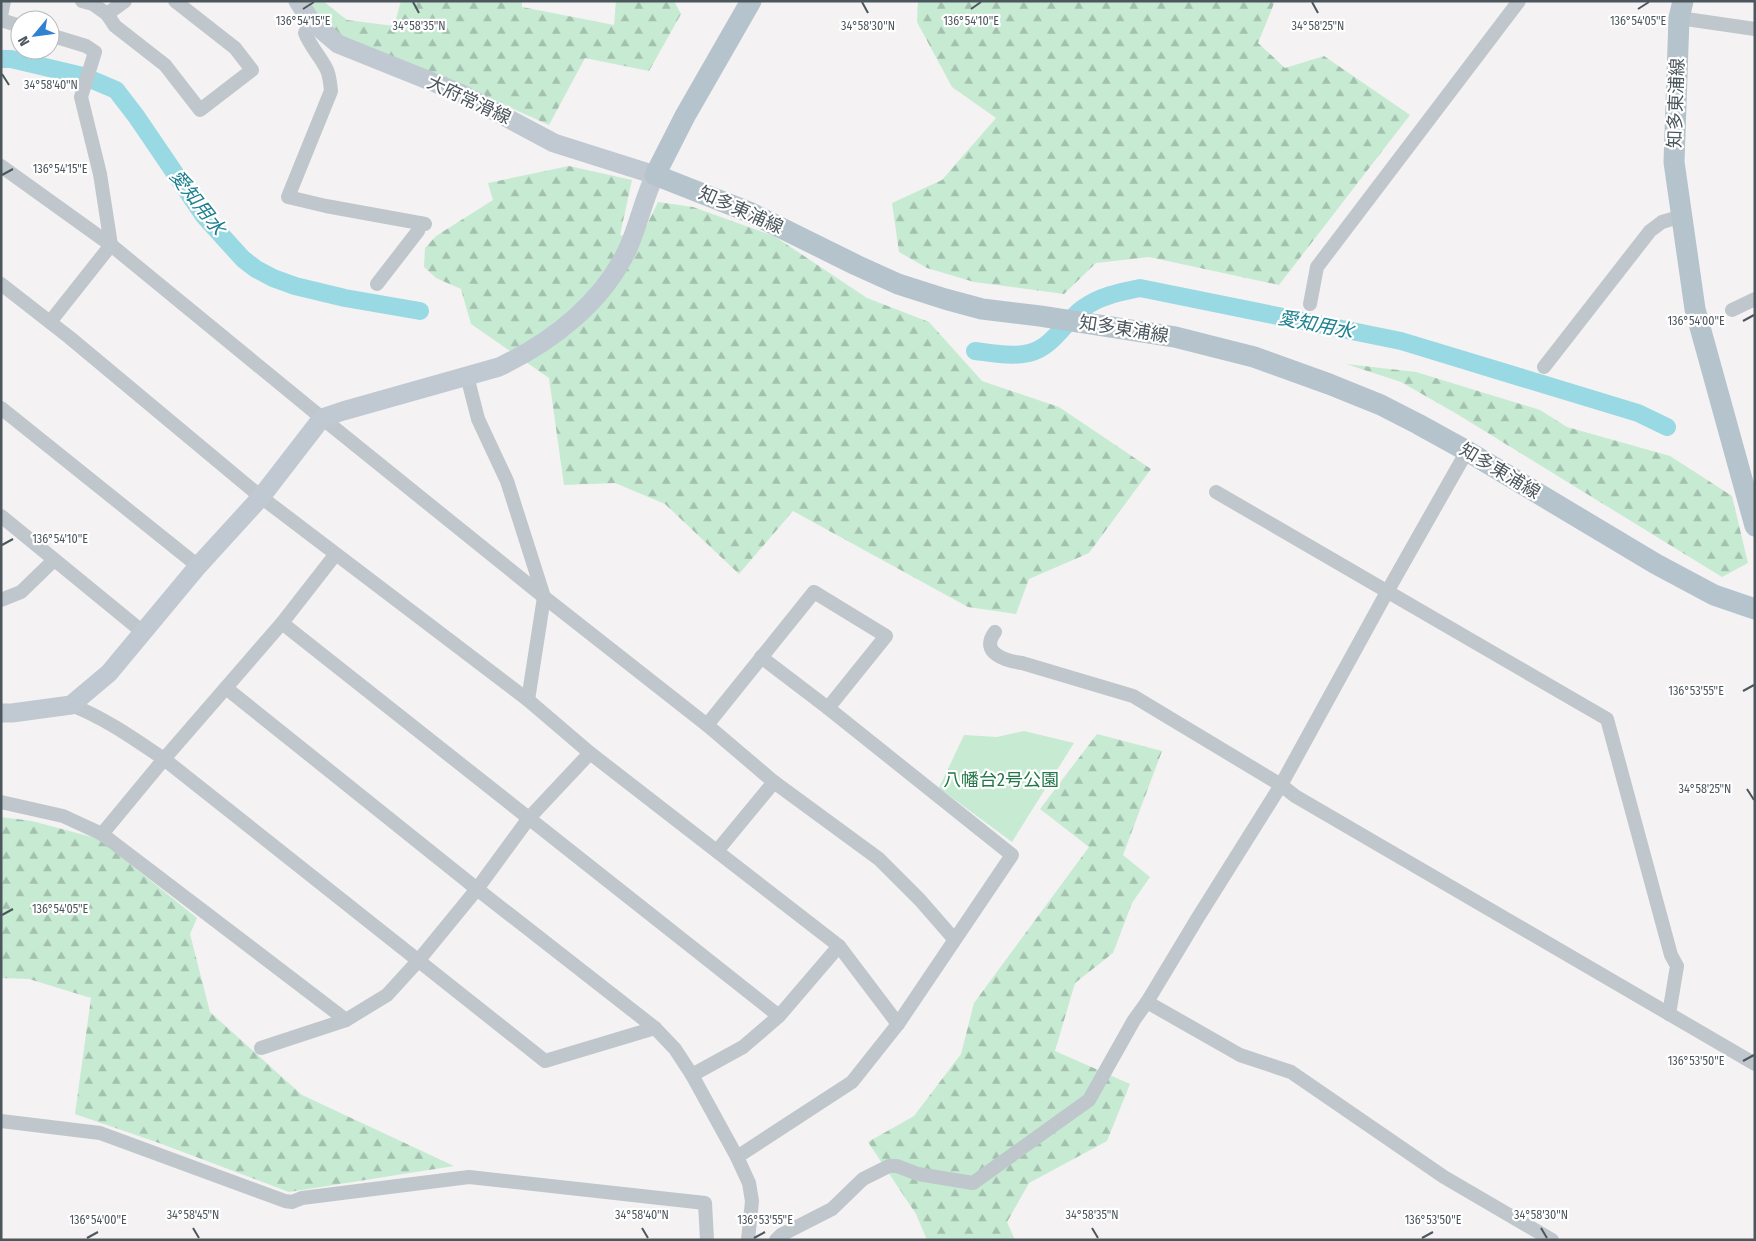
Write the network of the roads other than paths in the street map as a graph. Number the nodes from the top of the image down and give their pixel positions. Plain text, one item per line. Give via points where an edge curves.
1 (4, 1) edge
2 (82, 1) edge
3 (125, 1) edge
4 (175, 1) edge
5 (298, 1) edge
6 (751, 1) edge
7 (1519, 1) edge
8 (1681, 10) edge
9 (107, 14) junction
10 (1, 18) edge
11 (311, 21) junction
12 (1755, 29) edge
13 (60, 38) edge
14 (1, 166) edge
15 (655, 174) junction
16 (1682, 216) junction
17 (112, 245) junction
18 (1, 284) edge
19 (377, 284) dead end
20 (1755, 299) edge
21 (1310, 304) dead end
22 (1732, 310) dead end
23 (50, 322) junction
24 (1544, 367) dead end
25 (467, 376) junction
26 (1, 408) edge
27 (322, 418) junction
28 (1468, 451) junction
29 (1216, 492) dead end
30 (261, 497) junction
31 (1, 516) edge
32 (1755, 526) edge
33 (335, 555) junction
34 (54, 560) junction
35 (198, 566) junction
36 (1387, 592) junction
37 (544, 597) junction
38 (1, 600) edge
39 (1755, 609) edge
40 (282, 622) junction
41 (995, 632) dead end
42 (144, 633) junction
43 (762, 657) junction
44 (226, 688) junction
45 (528, 700) junction
46 (71, 705) junction
47 (828, 708) junction
48 (1, 713) edge
49 (707, 725) junction
50 (590, 753) junction
51 (164, 759) junction
52 (774, 782) junction
53 (1282, 785) junction
54 (1, 802) edge
55 (529, 818) junction
56 (102, 834) junction
57 (717, 851) junction
58 (477, 889) junction
59 (954, 939) junction
60 (839, 946) junction
61 (418, 961) junction
62 (1147, 1002) junction
63 (1669, 1014) junction
64 (779, 1016) junction
65 (346, 1020) junction
66 (898, 1024) junction
67 (655, 1028) junction
68 (261, 1048) dead end
69 (1755, 1064) edge
70 (692, 1075) junction
71 (1, 1121) edge
72 (737, 1157) junction
73 (707, 1240) edge
74 (748, 1240) edge
75 (776, 1240) edge
76 (1552, 1240) edge

1 - 10 street
2 - 9 street via 94,4
3 - 9 street
4 - 9 street via 235,48 252,70 200,110 165,65 115,26
5 - 11 street, 大府常滑線
6 - 15 main road
7 - 21 street via 1317,267
8 - 12 street
8 - 16 main road, 知多東浦線 via 1674,162
11 - 15 street, 大府常滑線 via 338,44 460,93 554,143
11 - 19 street via 305,34 326,68 331,91 288,197 423,223
13 - 17 street via 92,48 95,52 81,97 100,174
14 - 17 street
15 - 25 street via 629,246 615,274 591,302 542,345 499,367
15 - 28 main road, 知多東浦線 via 749,212 898,284 982,309 1175,337 1254,357 1381,405
16 - 24 street via 1662,222 1650,231
16 - 32 main road, 知多東浦線 via 1695,309
17 - 23 street
17 - 27 street
18 - 23 street
20 - 22 street
23 - 30 street
25 - 27 street
25 - 37 street via 478,419 507,481
26 - 35 street
27 - 30 street
27 - 37 street
28 - 36 street
28 - 39 main road, 知多東浦線 via 1656,564 1714,595
29 - 36 street
30 - 33 street
30 - 35 street
31 - 34 street
33 - 40 street
33 - 45 street
34 - 38 street via 22,592
34 - 42 street
35 - 42 street
36 - 53 street
36 - 63 street via 1607,719 1671,955 1678,966
37 - 45 street
37 - 49 street
40 - 44 street
40 - 55 street
41 - 53 street via 990,642 1003,660 1133,696
42 - 46 street via 109,673
43 - 47 street
43 - 47 street via 814,592 886,636
43 - 49 street
44 - 51 street
44 - 58 street
45 - 50 street
46 - 48 street
46 - 51 street via 105,721
47 - 59 street via 1012,855
49 - 52 street
50 - 55 street
50 - 57 street
51 - 56 street
51 - 61 street
52 - 57 street
52 - 59 street via 879,859
53 - 62 street
53 - 63 street via 1295,796
54 - 56 street via 63,816
55 - 58 street
55 - 64 street
56 - 65 street
57 - 60 street
58 - 61 street
58 - 67 street
59 - 66 street
60 - 64 street
60 - 66 street
61 - 65 street via 387,994
61 - 67 street via 545,1060
62 - 75 street via 1089,1100 972,1183 889,1166 863,1179 832,1209
62 - 76 street via 1240,1055 1291,1072 1444,1177
63 - 69 street
64 - 70 street via 743,1047
65 - 68 street
66 - 72 street via 852,1082
67 - 70 street via 675,1049
70 - 72 street
71 - 73 street via 100,1133 292,1202 302,1198 469,1177 705,1203
72 - 74 street via 749,1184 752,1201

